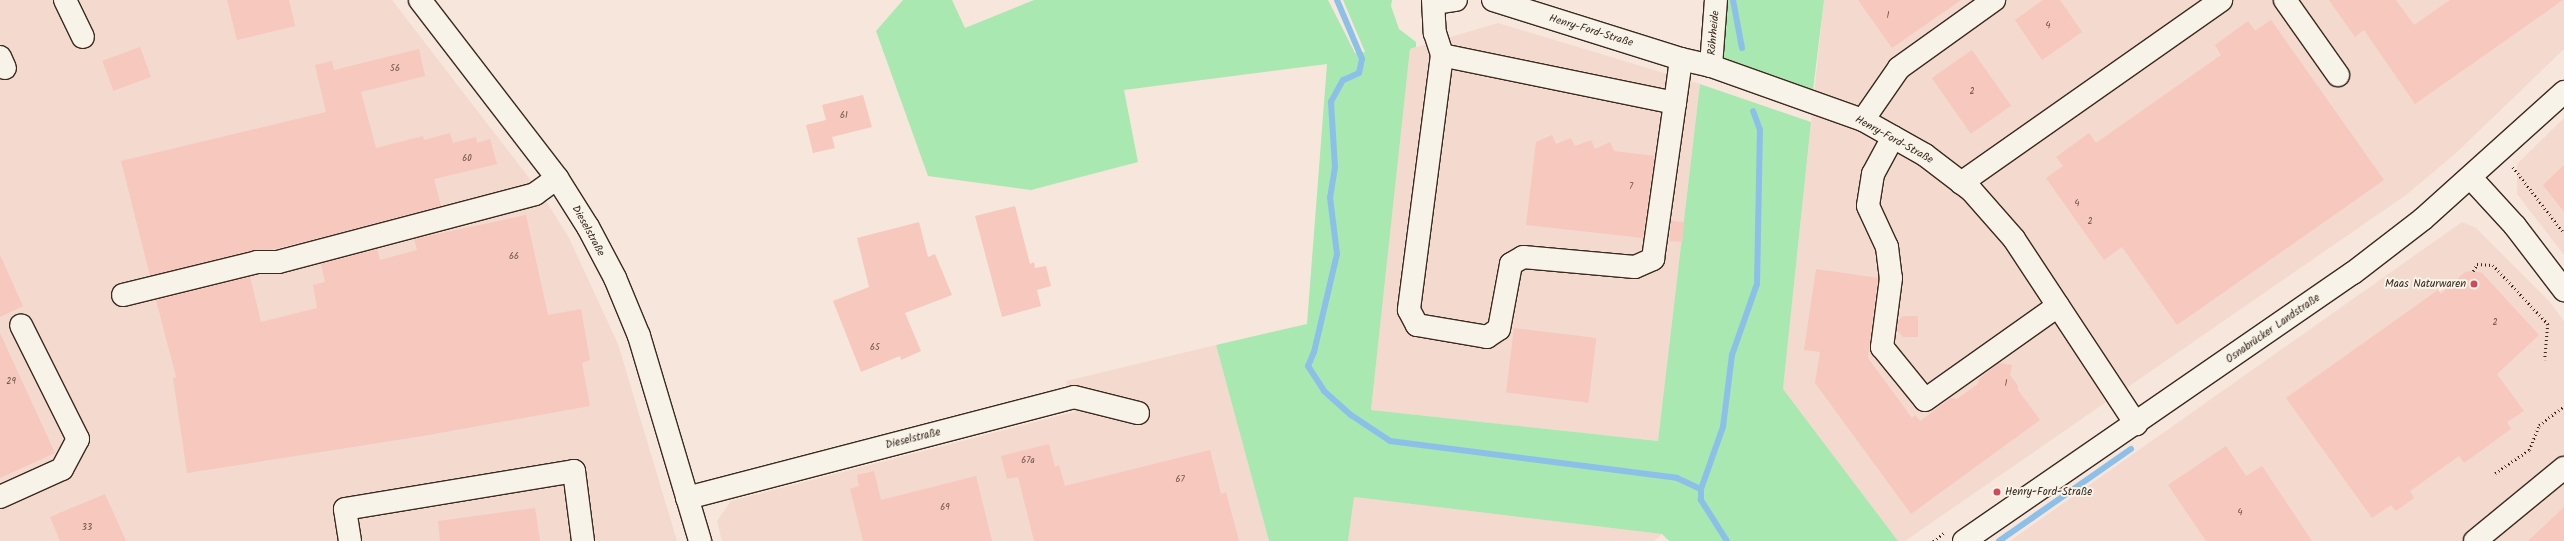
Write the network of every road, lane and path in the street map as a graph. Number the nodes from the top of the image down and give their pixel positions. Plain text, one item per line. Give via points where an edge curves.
1 (65, 0) edge
2 (420, 0) edge
3 (1456, 0) edge
4 (1493, 0) edge
5 (1716, 0) edge
6 (1994, 0) edge
7 (2221, 0) edge
8 (2286, 0) edge
9 (1433, 2) edge
10 (83, 36) dead end
11 (1442, 56) junction
12 (1681, 59) junction
13 (1711, 66) junction
14 (2338, 75) dead end
15 (2564, 92) edge
16 (1675, 103) junction
17 (1863, 120) junction
18 (1894, 137) junction
19 (2500, 151) junction
20 (557, 178) junction
21 (2471, 178) junction
22 (1961, 183) junction
23 (2564, 233) edge
24 (2473, 271) dead end
25 (2564, 290) edge
26 (122, 296) dead end
27 (2058, 306) junction
28 (21, 325) dead end
29 (2545, 360) dead end
30 (2564, 406) edge
31 (1138, 413) dead end
32 (2136, 424) junction
33 (2564, 468) edge
34 (2495, 473) dead end
35 (0, 497) edge
36 (687, 498) junction
37 (350, 541) edge
38 (583, 541) edge
39 (700, 541) edge
40 (1964, 541) edge
41 (2475, 541) edge

1 - 10 street
2 - 20 street, Dieselstraße
3 - 9 street
4 - 12 street, Henry-Ford-Straße
5 - 13 street, Röhrheide
6 - 17 street via 1899,68
7 - 22 street
8 - 14 street
9 - 11 street via 1435,33
11 - 16 street
11 - 16 street via 1410,310 1417,325 1487,337 1499,329 1511,264 1523,257 1635,267 1653,259
12 - 13 street, Henry-Ford-Straße
12 - 16 street
13 - 17 street, Henry-Ford-Straße
15 - 19 street, Osnabrücker Landstraße
17 - 18 street, Henry-Ford-Straße
18 - 22 street, Henry-Ford-Straße via 1925,155
18 - 27 street via 1873,174 1868,206 1887,247 1891,278 1882,347 1925,400
19 - 21 street, Osnabrücker Landstraße
19 - 23 path
20 - 26 street via 535,194 278,262 257,262
20 - 36 street, Dieselstraße via 588,227 639,336
21 - 25 street via 2515,226
21 - 32 street, Osnabrücker Landstraße via 2353,273
22 - 27 street, Henry-Ford-Straße via 1971,190 2014,239
24 - 29 path via 2477,264 2493,265 2548,324
27 - 32 street, Henry-Ford-Straße
28 - 35 street via 78,438 62,469
30 - 34 path via 2540,425 2529,450
31 - 36 street, Dieselstraße via 1074,397
32 - 40 street, Osnabrücker Landstraße
33 - 41 street
36 - 39 street, Dieselstraße
37 - 38 street via 345,509 574,471

